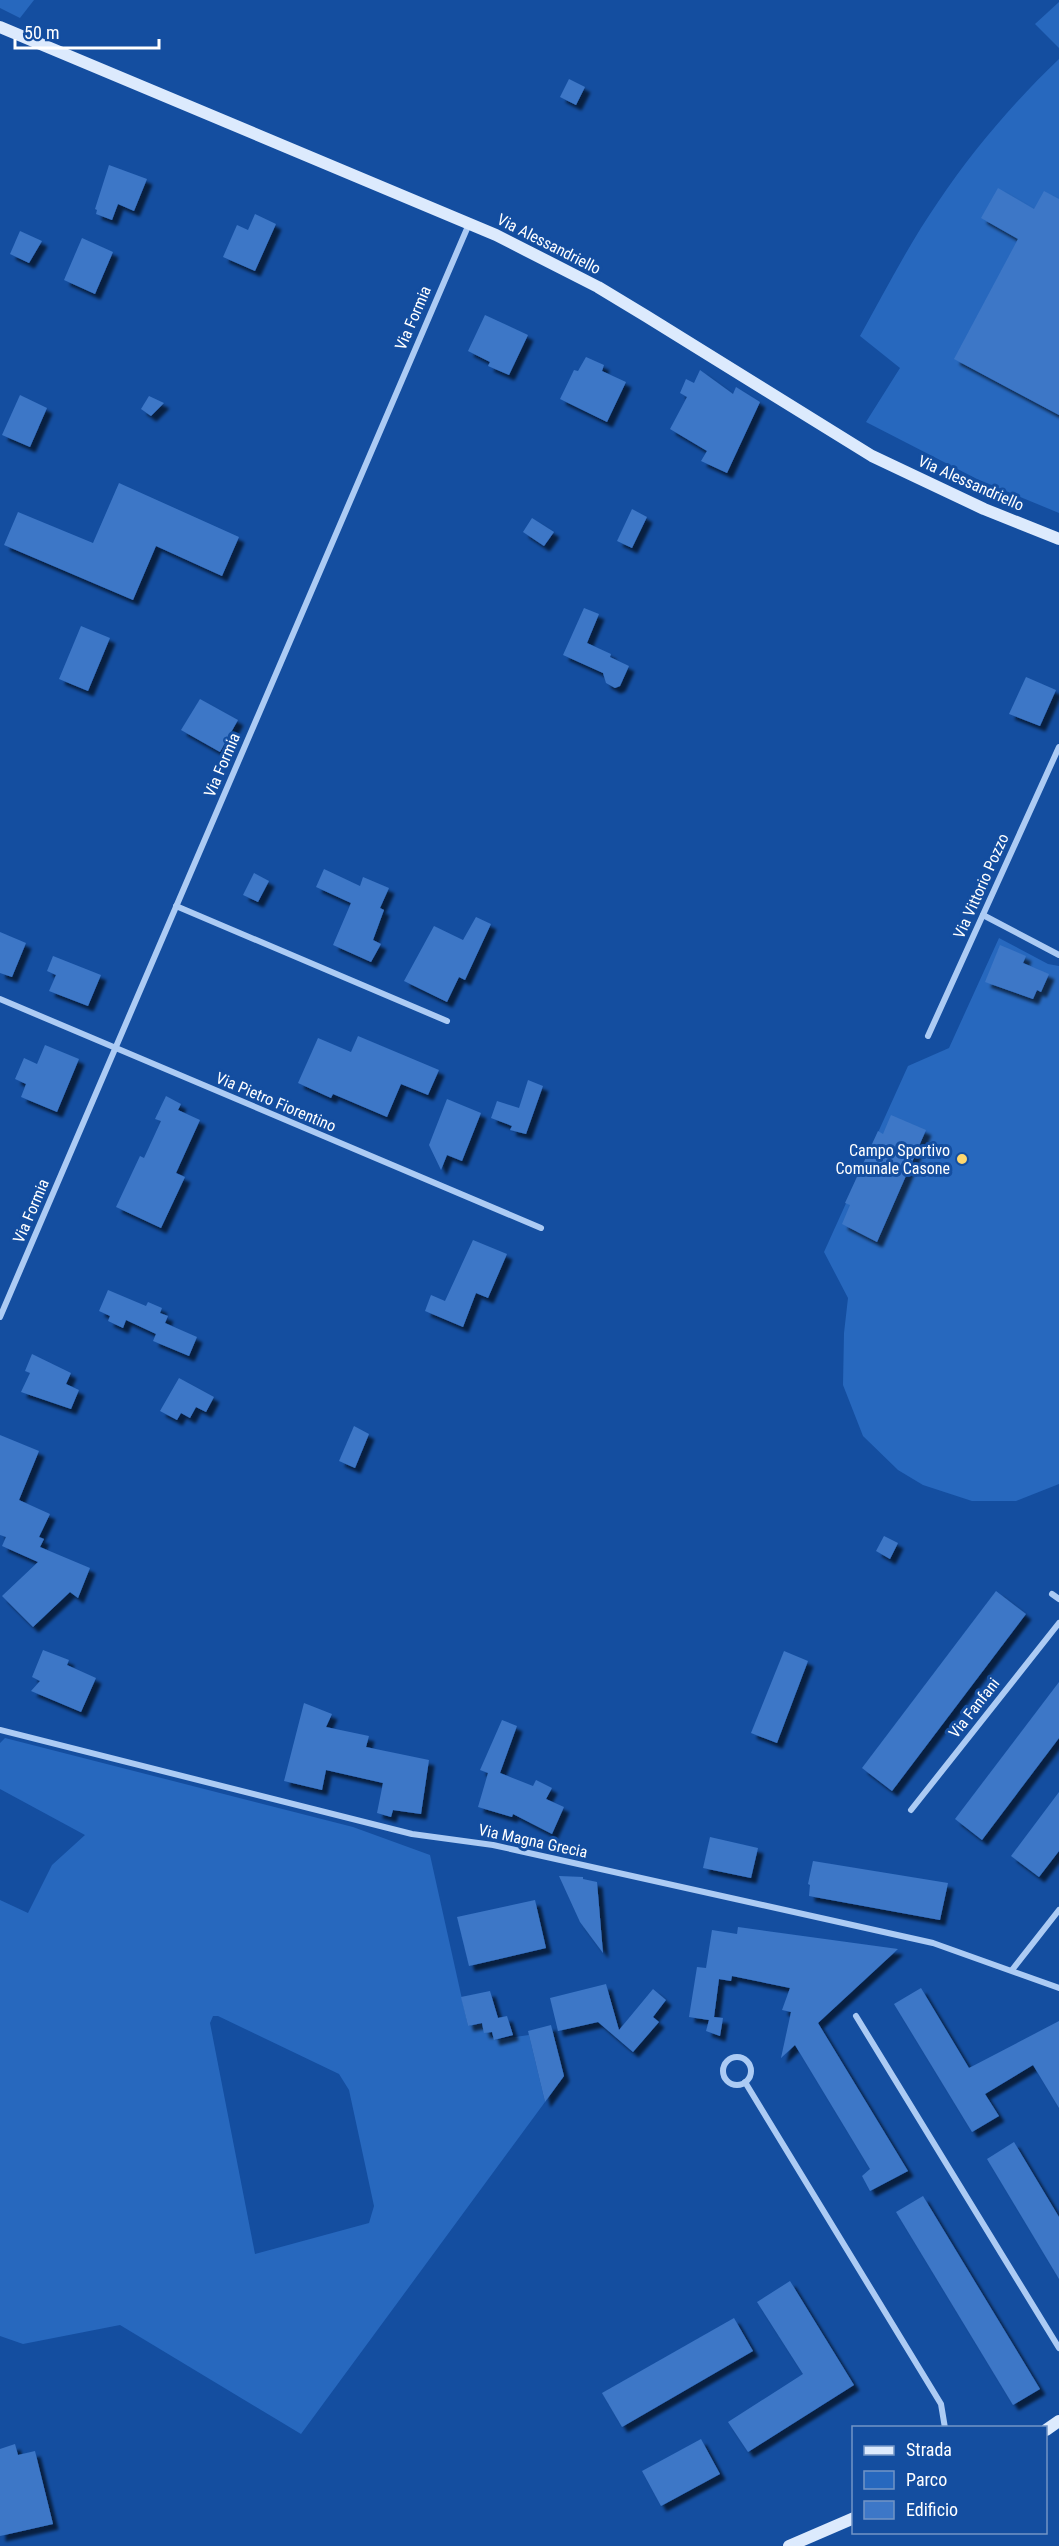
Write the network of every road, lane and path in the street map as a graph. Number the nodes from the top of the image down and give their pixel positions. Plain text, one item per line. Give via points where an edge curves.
1 (0, 27) edge
2 (469, 223) junction
3 (1059, 539) edge
4 (1059, 747) edge
5 (176, 906) junction
6 (983, 915) junction
7 (1059, 955) edge
8 (0, 999) edge
9 (447, 1021) dead end
10 (928, 1036) dead end
11 (115, 1049) junction
12 (541, 1228) dead end
13 (0, 1317) edge
14 (1052, 1594) dead end
15 (1059, 1599) edge
16 (1059, 1623) edge
17 (0, 1730) edge
18 (911, 1810) dead end
19 (1059, 1910) edge
20 (1012, 1970) junction
21 (1059, 1988) edge
22 (856, 2016) dead end
23 (745, 2082) junction
24 (1059, 2348) edge
25 (945, 2426) edge
26 (852, 2519) edge
27 (789, 2546) edge

1 - 2 street, Via Alessandriello
2 - 3 street, Via Alessandriello via 598,287 872,456 984,509
2 - 5 street, Via Formia
4 - 6 street, Via Vittorio Pozzo
5 - 9 street
5 - 11 street, Via Formia
6 - 7 street
6 - 10 street, Via Vittorio Pozzo
8 - 11 street, Via Pietro Fiorentino
11 - 12 street, Via Pietro Fiorentino
11 - 13 street, Via Formia
14 - 15 street
16 - 18 street, Via Fanfani
17 - 20 street, Via Magna Grecia via 412,1834 493,1845 933,1943
19 - 20 street
20 - 21 street, Via Magna Grecia
22 - 24 street
23 - 23 street via 751,2073 749,2064 738,2057 729,2059 723,2071 725,2079 733,2085
23 - 25 street via 941,2404
26 - 27 street

